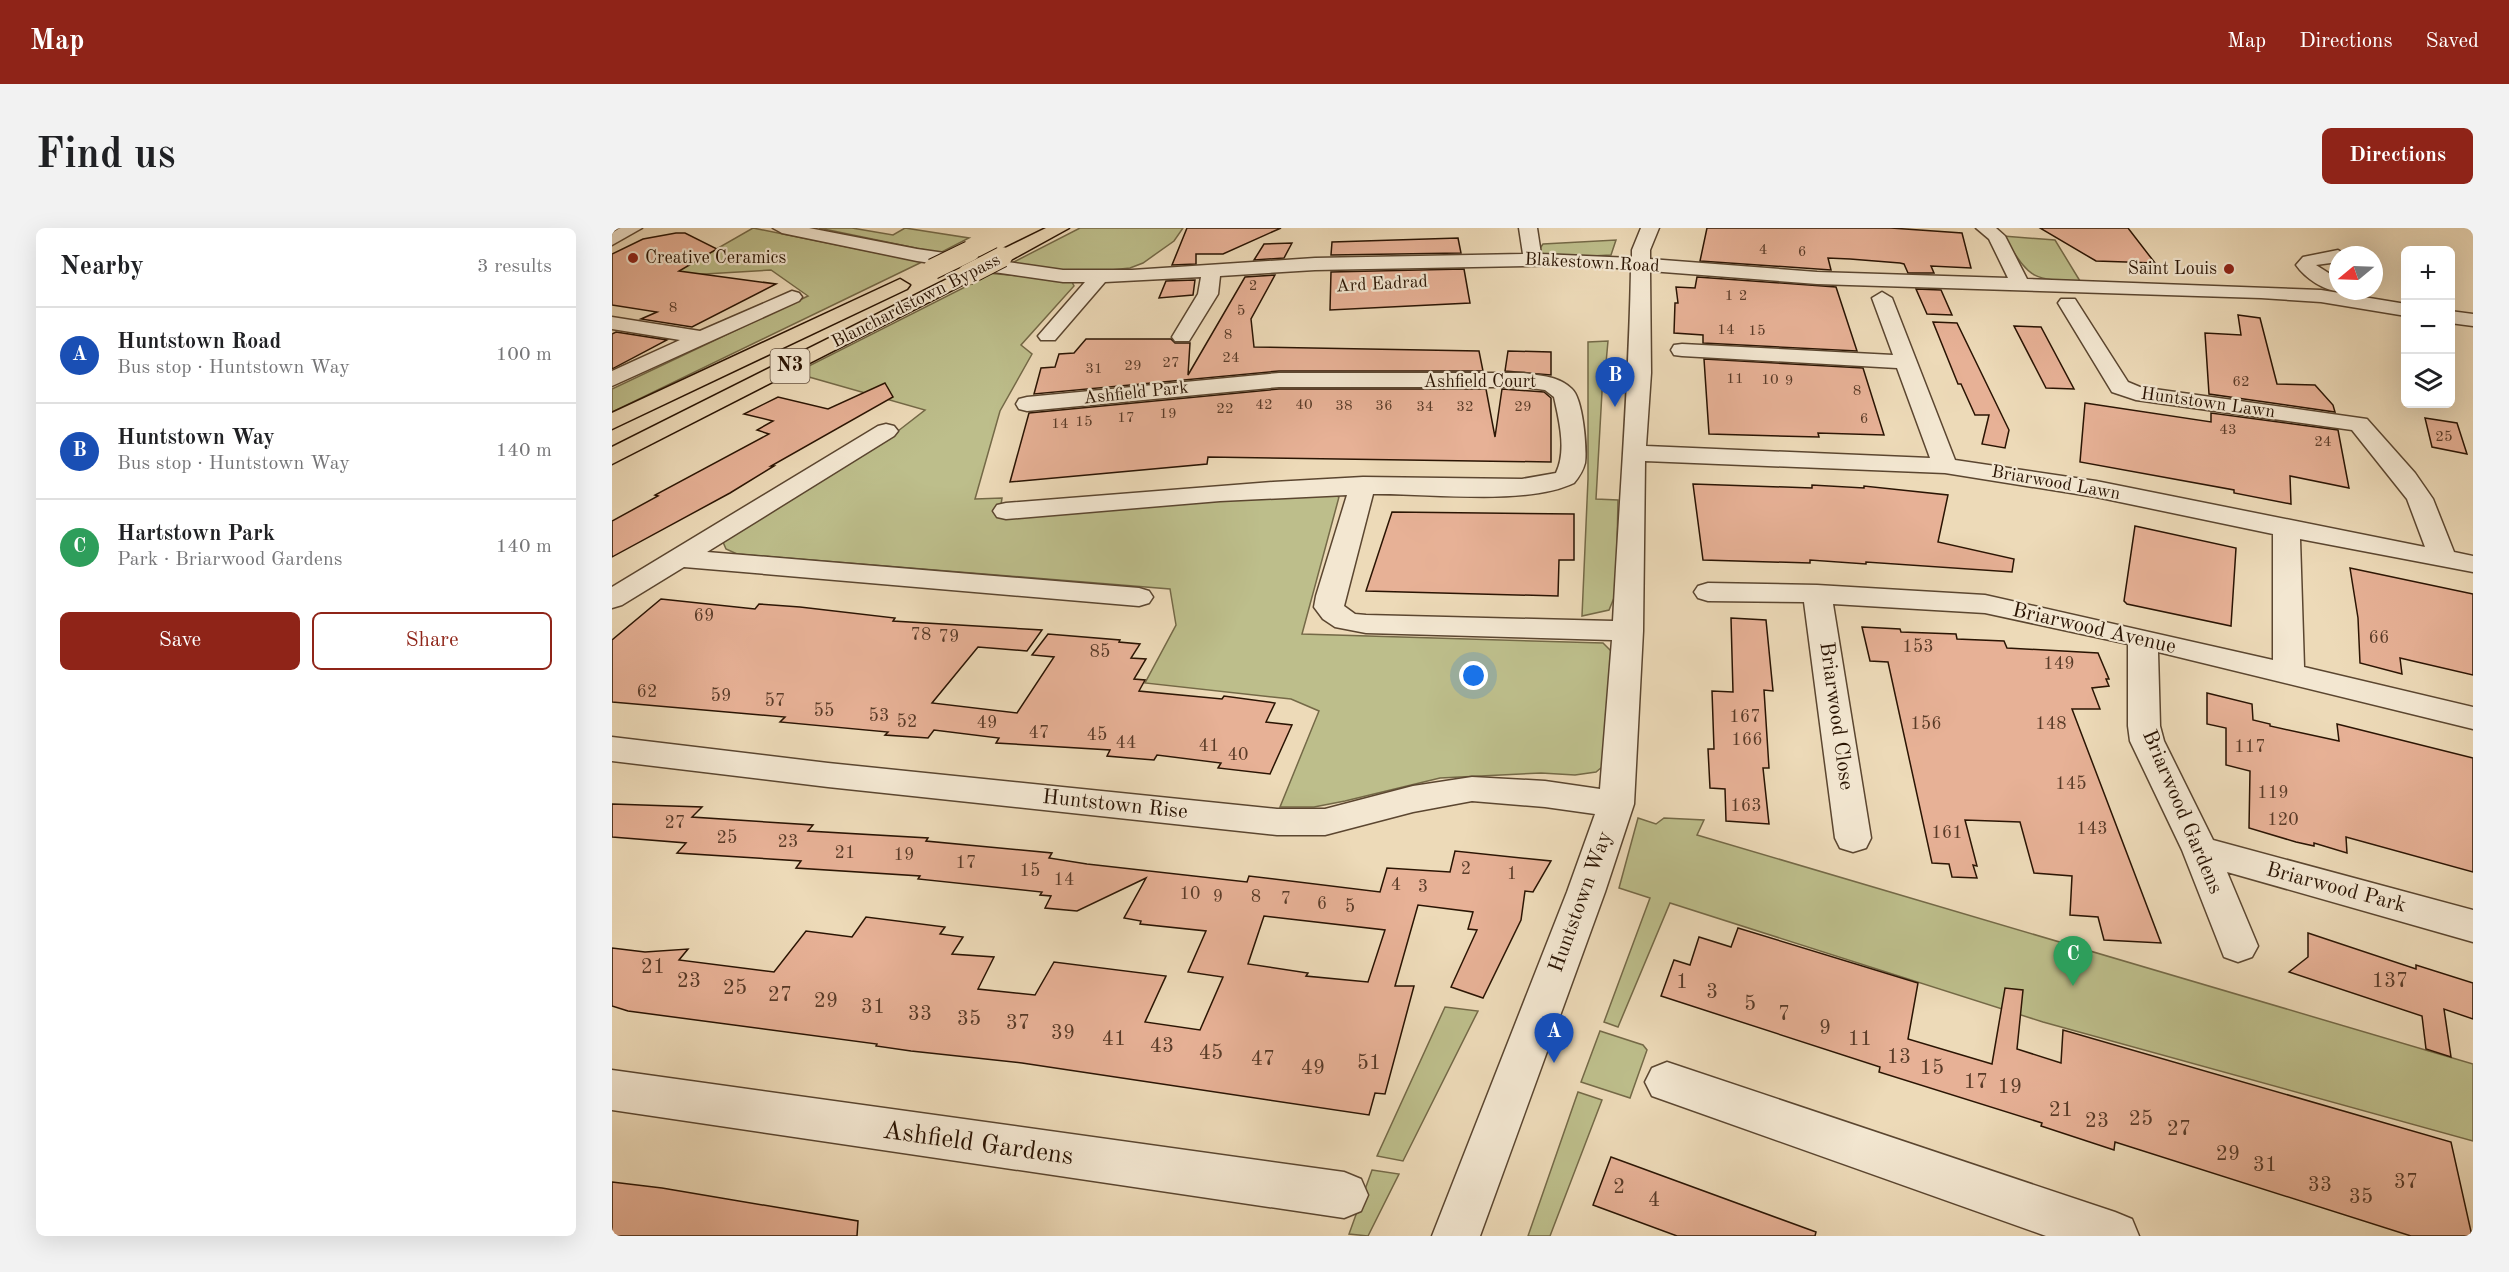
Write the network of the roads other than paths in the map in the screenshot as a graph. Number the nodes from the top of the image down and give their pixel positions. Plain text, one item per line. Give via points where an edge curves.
1 (633, 228) edge
2 (782, 228) edge
3 (1060, 228) edge
4 (1528, 228) edge
5 (1650, 228) edge
6 (1984, 228) edge
7 (612, 240) edge
8 (989, 242) dead end
9 (2329, 257) edge
10 (1533, 259) junction
11 (1462, 261) junction
12 (1316, 264) junction
13 (1641, 264) junction
14 (1211, 270) junction
15 (2082, 272) dead end
16 (2154, 275) dead end
17 (1100, 276) junction
18 (1452, 280) dead end
19 (2123, 281) junction
20 (2329, 283) edge
21 (1308, 284) dead end
22 (2021, 286) junction
23 (2329, 292) edge
24 (792, 297) dead end
25 (1882, 298) dead end
26 (2372, 300) edge
27 (2068, 303) dead end
28 (2401, 309) edge
29 (2455, 318) edge
30 (2473, 320) edge
31 (612, 323) edge
32 (1180, 332) dead end
33 (1048, 336) dead end
34 (705, 338) junction
35 (1682, 350) dead end
36 (1905, 362) junction
37 (612, 380) edge
38 (1245, 382) joint
39 (1027, 404) dead end
40 (612, 422) edge
41 (886, 431) dead end
42 (1634, 453) junction
43 (612, 457) edge
44 (1945, 466) junction
45 (1363, 485) junction
46 (1006, 511) dead end
47 (2286, 528) junction
48 (2442, 557) junction
49 (678, 558) junction
50 (2473, 564) edge
51 (1708, 592) dead end
52 (1817, 594) junction
53 (1139, 597) dead end
54 (612, 599) edge
55 (1628, 631) junction
56 (2143, 639) junction
57 (2289, 674) junction
58 (2473, 718) edge
59 (612, 749) edge
60 (1616, 804) junction
61 (1853, 838) dead end
62 (2200, 850) junction
63 (2473, 926) edge
64 (2238, 946) dead end
65 (1667, 1082) dead end
66 (612, 1090) edge
67 (1344, 1195) dead end
68 (1456, 1236) edge
69 (2115, 1236) edge

1 - 7 street
2 - 17 street, Blakestown Road via 883,250 1004,269
3 - 43 highway, Blanchardstown Bypass / N3, bridge
4 - 10 street
5 - 13 street, Huntstown Way via 1641,250
6 - 22 street via 1996,236
8 - 40 highway, Blanchardstown Bypass / N3, bridge
9 - 20 street via 2305,265
10 - 11 street, Blakestown Road
10 - 13 street, Blakestown Road
11 - 12 street, Blakestown Road
11 - 18 street, Ard Eadrad via 1466,274
12 - 14 street, Blakestown Road
12 - 21 street, Ard Eadrad
13 - 22 street, Blakestown Road via 1796,277
13 - 42 street, Huntstown Way via 1640,373
14 - 17 street, Blakestown Road
14 - 32 street via 1208,294
15 - 19 street
16 - 19 street
17 - 33 street
19 - 22 street, Blakestown Road
19 - 23 street, Blakestown Road via 2261,292
24 - 34 street
25 - 36 street
26 - 28 street, Blakestown Road
27 - 48 street, Huntstown Lawn via 2120,387 2157,396 2359,424 2406,477 2420,499
29 - 30 street
31 - 34 street
34 - 37 street
35 - 36 street
36 - 44 street
38 - 39 street, Ashfield Park
38 - 45 street, Ashfield Court via 1524,380 1552,384 1565,394 1571,423 1572,466 1569,474 1557,482 1516,486
41 - 49 street
42 - 44 street, Briarwood Lawn
42 - 55 street, Huntstown Way
44 - 47 street, Briarwood Lawn via 2096,489
45 - 46 street, Ashfield Court via 1192,494
45 - 55 street via 1330,596 1329,607 1337,617 1380,625
47 - 48 street, Briarwood Lawn
47 - 57 street
48 - 50 street, Briarwood Lawn
49 - 53 street via 1087,586
49 - 54 street
51 - 52 street, Briarwood Avenue
52 - 56 street, Briarwood Avenue via 1969,601
52 - 61 street, Briarwood Close
55 - 60 street, Huntstown Way
56 - 57 street, Briarwood Avenue
56 - 62 street, Briarwood Gardens via 2147,741
57 - 58 street, Briarwood Avenue
59 - 60 street, Huntstown Rise via 1277,822 1325,822 1413,799 1472,789
60 - 68 street, Huntstown Way
62 - 63 street, Briarwood Park
62 - 64 street, Briarwood Gardens
65 - 69 street
66 - 67 street, Ashfield Gardens

